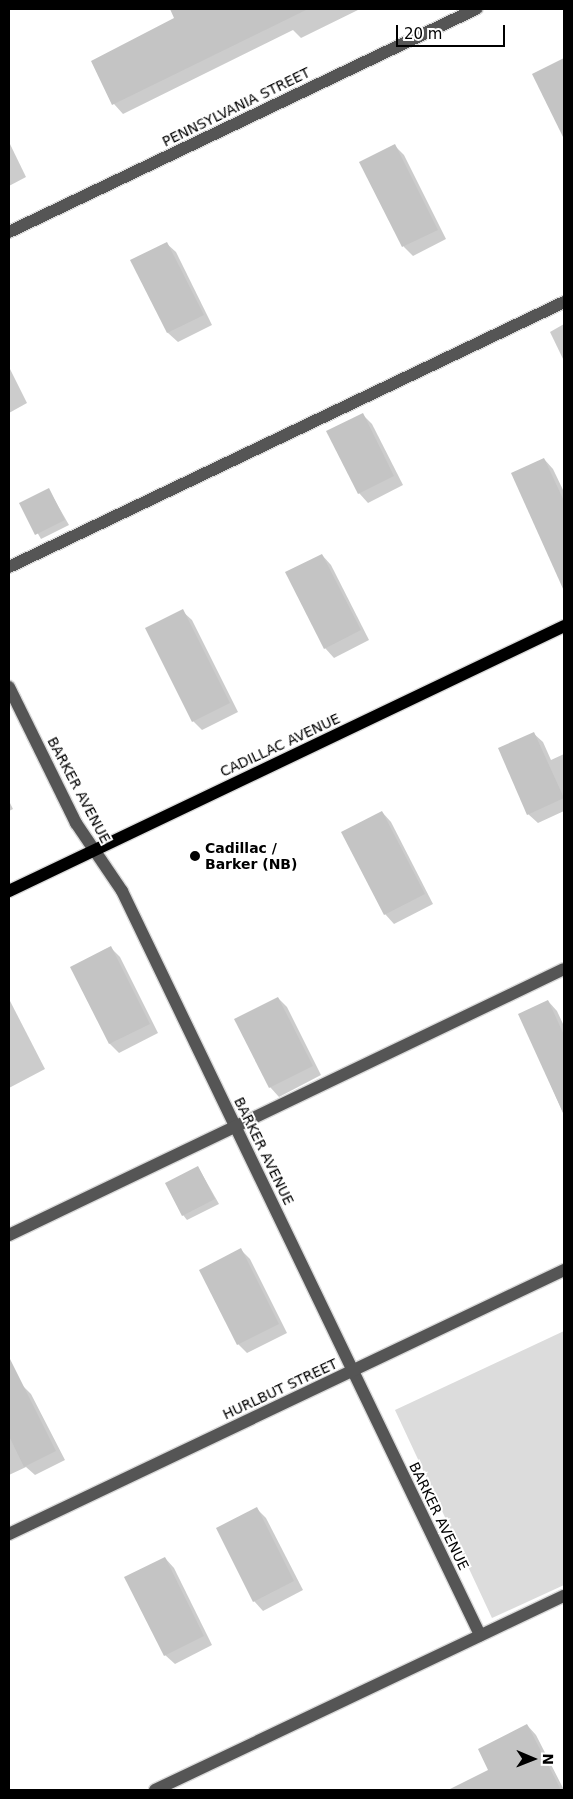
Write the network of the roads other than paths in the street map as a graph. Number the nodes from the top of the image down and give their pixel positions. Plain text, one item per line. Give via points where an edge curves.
1 (476, 9) edge
2 (9, 232) edge
3 (564, 302) edge
4 (9, 567) edge
5 (564, 626) edge
6 (9, 687) edge
7 (94, 850) junction
8 (9, 891) edge
9 (564, 969) edge
10 (234, 1125) junction
11 (9, 1235) edge
12 (564, 1270) edge
13 (352, 1371) junction
14 (9, 1534) edge
15 (564, 1596) edge
16 (480, 1635) junction
17 (155, 1790) edge

1 - 2 street, PENNSYLVANIA STREET
3 - 4 street
5 - 7 main road, CADILLAC AVENUE
6 - 7 street, BARKER AVENUE via 76,822
7 - 8 main road, CADILLAC AVENUE
7 - 10 street, BARKER AVENUE via 122,891
9 - 10 street
10 - 11 street
10 - 13 street, BARKER AVENUE
12 - 13 street, HURLBUT STREET
13 - 14 street, HURLBUT STREET
13 - 16 street, BARKER AVENUE
15 - 16 street
16 - 17 street

